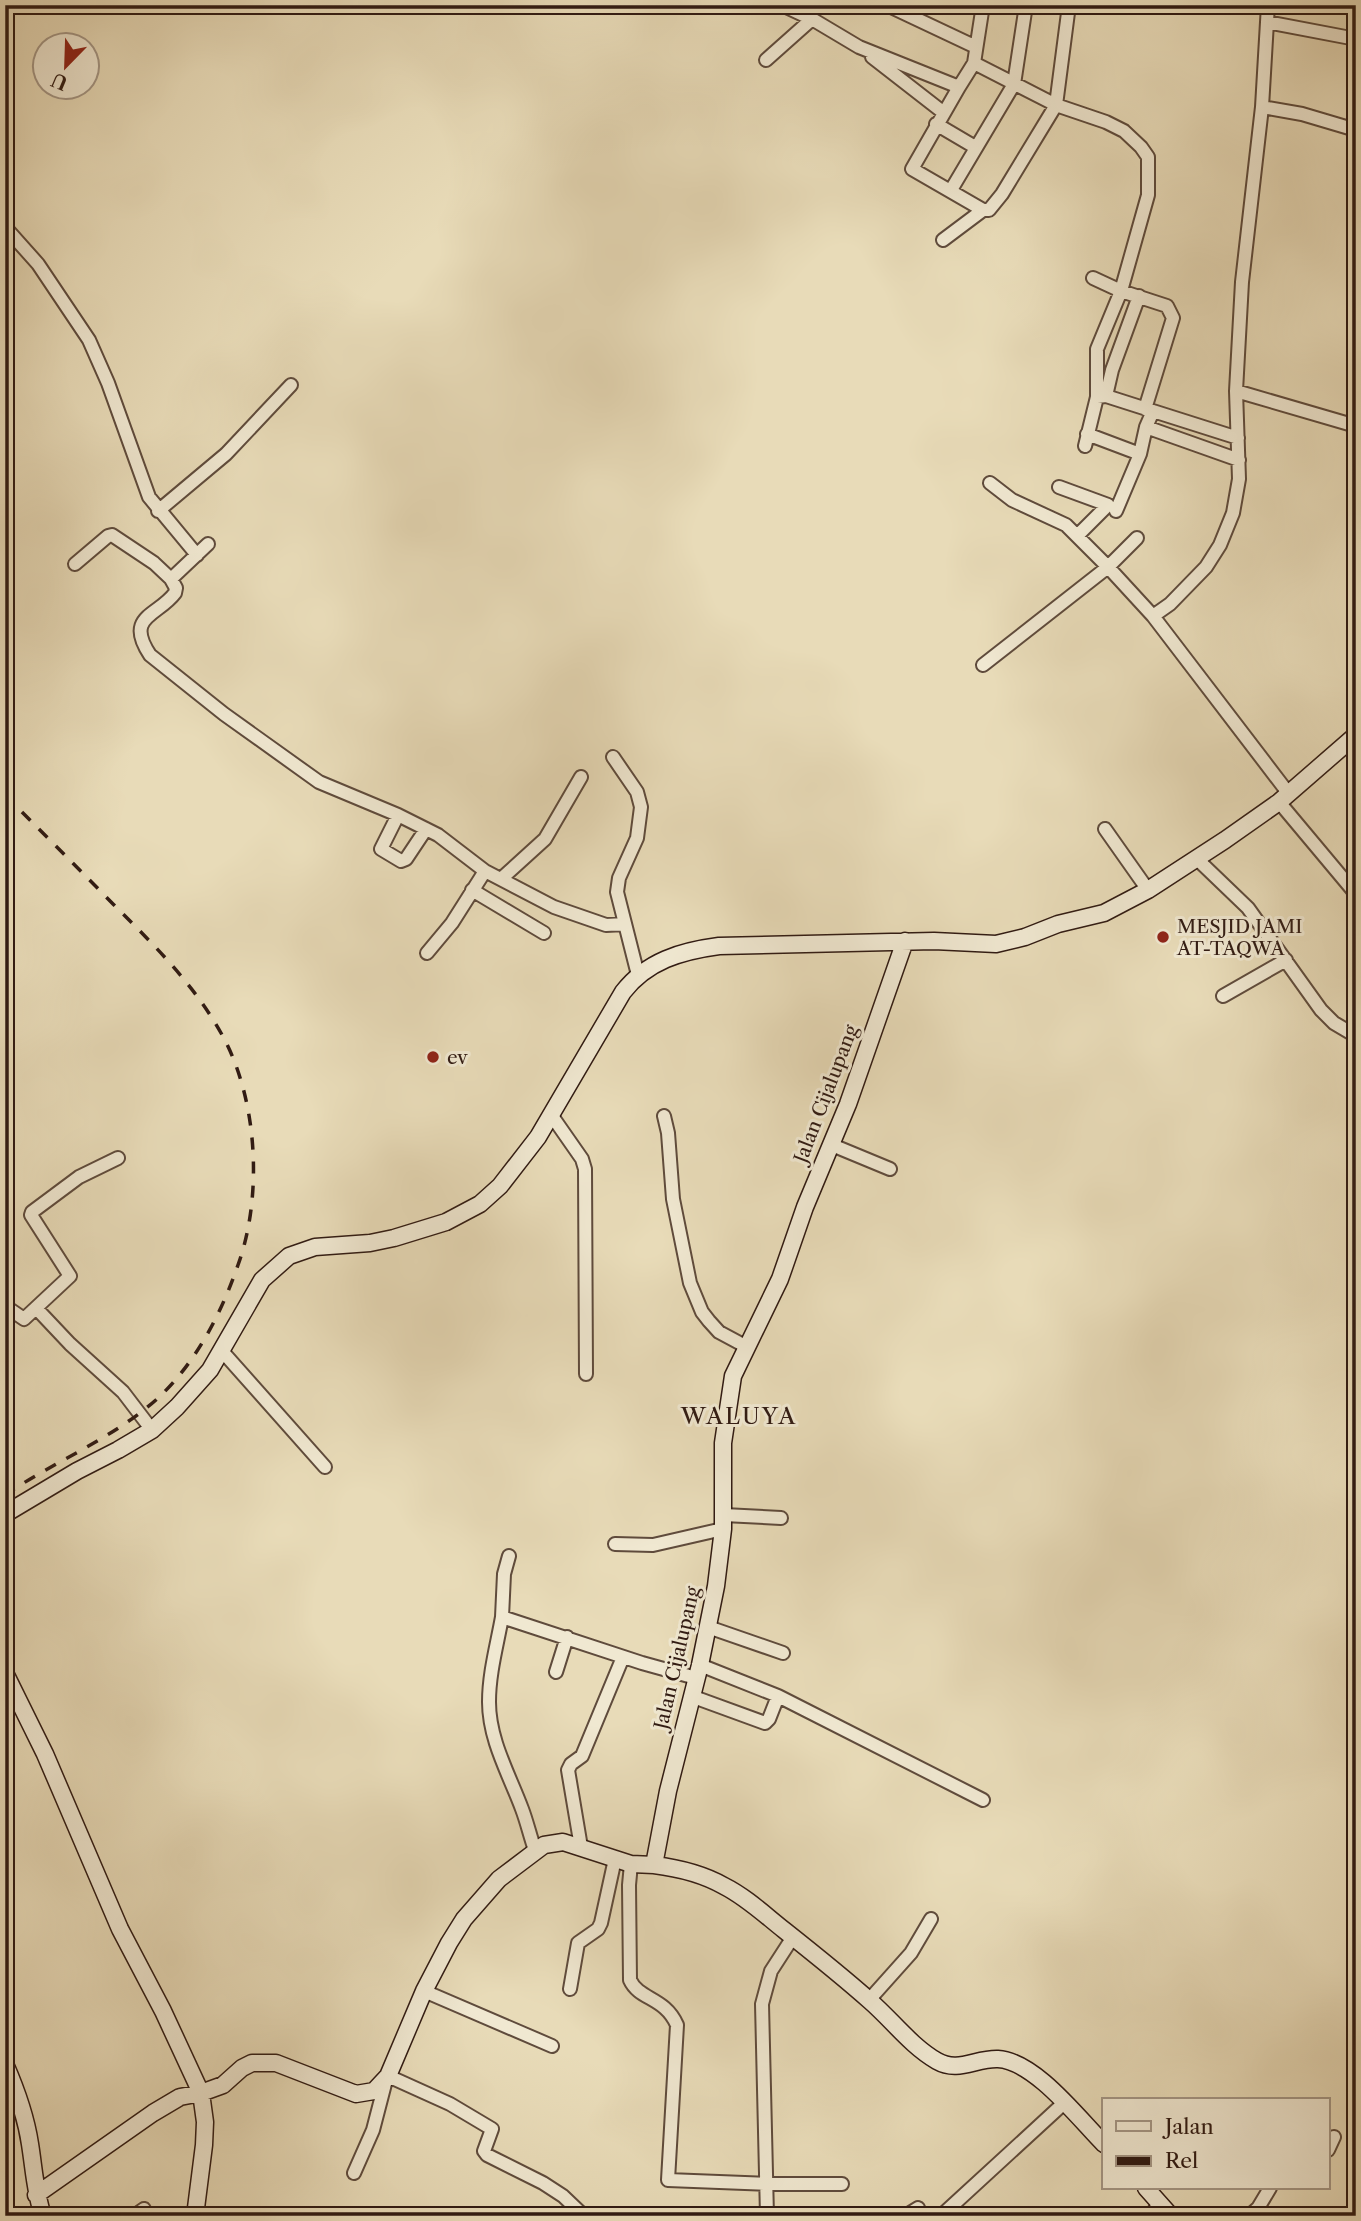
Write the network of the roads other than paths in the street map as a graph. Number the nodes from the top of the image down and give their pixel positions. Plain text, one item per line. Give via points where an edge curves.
1 (782, 5) edge
2 (887, 5) edge
3 (983, 5) edge
4 (1026, 5) edge
5 (1069, 5) edge
6 (1268, 5) edge
7 (812, 19) junction
8 (1267, 22) junction
9 (1356, 39) edge
10 (859, 47) junction
11 (976, 47) junction
12 (766, 60) dead end
13 (974, 63) junction
14 (1014, 84) junction
15 (959, 87) junction
16 (1056, 105) junction
17 (1262, 107) junction
18 (940, 118) junction
19 (1356, 131) edge
20 (975, 147) junction
21 (951, 190) junction
22 (983, 210) junction
23 (5, 227) edge
24 (943, 240) dead end
25 (1093, 278) dead end
26 (1121, 291) junction
27 (1139, 296) junction
28 (291, 384) dead end
29 (1236, 391) junction
30 (1101, 396) junction
31 (1149, 410) junction
32 (1356, 426) edge
33 (1146, 428) junction
34 (1238, 438) junction
35 (1140, 454) junction
36 (1239, 460) junction
37 (990, 483) dead end
38 (1059, 487) dead end
39 (158, 511) junction
40 (1116, 511) dead end
41 (1078, 536) junction
42 (1137, 538) dead end
43 (208, 544) dead end
44 (197, 555) junction
45 (75, 564) dead end
46 (1108, 567) junction
47 (171, 579) junction
48 (1153, 616) junction
49 (983, 664) dead end
50 (1356, 735) edge
51 (612, 757) dead end
52 (580, 777) dead end
53 (1284, 798) junction
54 (398, 815) junction
55 (426, 829) junction
56 (1105, 829) dead end
57 (1198, 859) junction
58 (485, 871) junction
59 (501, 879) junction
60 (472, 890) junction
61 (1149, 891) junction
62 (1356, 894) edge
63 (625, 924) junction
64 (544, 933) dead end
65 (905, 941) junction
66 (427, 953) dead end
67 (1286, 960) junction
68 (638, 975) junction
69 (1223, 996) dead end
70 (1356, 1036) edge
71 (552, 1116) junction
72 (664, 1116) dead end
73 (832, 1144) junction
74 (118, 1158) dead end
75 (890, 1169) dead end
76 (5, 1306) edge
77 (36, 1308) junction
78 (747, 1347) junction
79 (222, 1351) junction
80 (586, 1374) dead end
81 (152, 1430) junction
82 (324, 1467) dead end
83 (5, 1514) edge
84 (781, 1518) dead end
85 (724, 1522) junction
86 (615, 1544) dead end
87 (509, 1556) dead end
88 (502, 1617) junction
89 (708, 1627) junction
90 (567, 1637) junction
91 (782, 1653) dead end
92 (623, 1657) junction
93 (556, 1672) dead end
94 (698, 1672) junction
95 (5, 1673) edge
96 (691, 1696) junction
97 (778, 1696) junction
98 (983, 1800) dead end
99 (581, 1847) junction
100 (535, 1850) junction
101 (615, 1859) junction
102 (631, 1864) junction
103 (653, 1865) junction
104 (931, 1919) dead end
105 (793, 1937) junction
106 (570, 1989) dead end
107 (424, 1991) junction
108 (869, 2000) junction
109 (552, 2046) dead end
110 (5, 2064) edge
111 (387, 2078) junction
112 (201, 2093) junction
113 (1064, 2103) junction
114 (1334, 2137) dead end
115 (1102, 2142) edge
116 (1330, 2146) edge
117 (354, 2173) dead end
118 (768, 2184) junction
119 (842, 2184) dead end
120 (1147, 2190) edge
121 (1269, 2190) edge
122 (36, 2195) junction
123 (1155, 2209) edge
124 (930, 2213) edge
125 (43, 2216) edge
126 (195, 2216) edge
127 (584, 2216) edge
128 (767, 2216) edge
129 (905, 2216) edge
130 (1171, 2216) edge
131 (1201, 2216) edge
132 (1228, 2216) edge
133 (1249, 2216) edge

1 - 7 street
2 - 11 street
3 - 11 street
4 - 14 street
5 - 16 street
6 - 8 street
7 - 10 street
7 - 12 street
8 - 9 street
8 - 17 street
10 - 15 street
10 - 18 street
11 - 13 street
13 - 14 street
13 - 15 street
14 - 16 street
14 - 20 street
15 - 18 street
16 - 22 street via 995,205
16 - 26 street via 1124,131 1148,157 1148,195
17 - 19 street
17 - 29 street via 1242,282
18 - 20 street
18 - 21 street via 912,169
20 - 21 street
21 - 22 street
22 - 24 street
23 - 39 street via 38,264 89,340
25 - 26 street
26 - 27 street
26 - 30 street via 1097,349
27 - 30 street
27 - 31 street via 1167,306 1173,318
28 - 39 street via 221,458
29 - 32 street
29 - 34 street
30 - 31 street
30 - 35 street via 1086,440
31 - 33 street
31 - 34 street
33 - 35 street
33 - 36 street
34 - 36 street
35 - 40 street
36 - 48 street via 1233,513 1220,545 1190,585
37 - 41 street
38 - 41 street via 1108,505
39 - 44 street
41 - 46 street
42 - 46 street
43 - 44 street
44 - 47 street
45 - 47 street via 112,535
46 - 48 street
46 - 49 street
47 - 54 street via 175,593 146,619 141,631 150,655 318,782
48 - 53 street
50 - 53 street
51 - 63 street via 637,792 641,807 637,838 617,886
52 - 59 street via 545,839
53 - 57 street
53 - 62 street
54 - 55 street
54 - 55 street via 382,849 401,861
55 - 58 street
56 - 61 street
57 - 61 street
57 - 67 street via 1248,908
58 - 59 street
58 - 60 street
59 - 63 street via 554,907 606,925
60 - 64 street
60 - 66 street
61 - 65 street via 1104,913 1010,941
63 - 68 street
65 - 68 street via 719,946 661,960
65 - 73 street, Jalan Cijalupang
67 - 69 street
67 - 70 street via 1321,1010
68 - 71 street via 623,992
71 - 79 street via 500,1186 480,1205 446,1222 394,1238 315,1247 289,1256 262,1280
71 - 80 street via 585,1169
72 - 78 street via 673,1199 690,1283 709,1321
73 - 75 street
73 - 78 street, Jalan Cijalupang via 780,1279
74 - 77 street via 79,1177 32,1212 70,1274
76 - 77 street via 22,1319
77 - 81 street via 123,1392
78 - 85 street, Jalan Cijalupang via 733,1376 726,1418
79 - 81 street via 182,1412
79 - 82 street
81 - 83 street
84 - 85 street
85 - 86 street via 653,1545
85 - 89 street, Jalan Cijalupang
87 - 88 street
88 - 90 street
88 - 100 street via 490,1676 491,1724
89 - 91 street
89 - 94 street, Jalan Cijalupang
90 - 92 street
90 - 93 street
92 - 94 street
92 - 99 street via 581,1758 568,1770
94 - 96 street, Jalan Cijalupang
94 - 97 street
95 - 112 street via 120,1928
96 - 97 street via 765,1723
96 - 103 street, Jalan Cijalupang
97 - 98 street
99 - 100 street via 554,1842
99 - 101 street
100 - 107 street via 474,1905
101 - 102 street
101 - 106 street via 601,1923 578,1943
102 - 103 street
102 - 118 street via 630,1980 666,2007 677,2025 668,2180
103 - 105 street via 727,1887
104 - 108 street via 911,1953
105 - 108 street
105 - 118 street via 771,1971 762,2004
107 - 109 street
107 - 111 street
108 - 113 street via 939,2062 954,2067 995,2059 1009,2061 1039,2079
110 - 122 street via 24,2117
111 - 112 street via 374,2091 356,2094 276,2063 260,2062
111 - 117 street via 373,2130
111 - 127 street via 450,2104 492,2129 485,2145 487,2155 543,2183
112 - 122 street via 180,2097 153,2112
112 - 126 street via 204,2145
113 - 115 street
113 - 124 street
114 - 116 street
118 - 119 street
118 - 128 street
120 - 123 street
121 - 133 street
122 - 125 street
123 - 130 street
124 - 129 street
131 - 132 street

